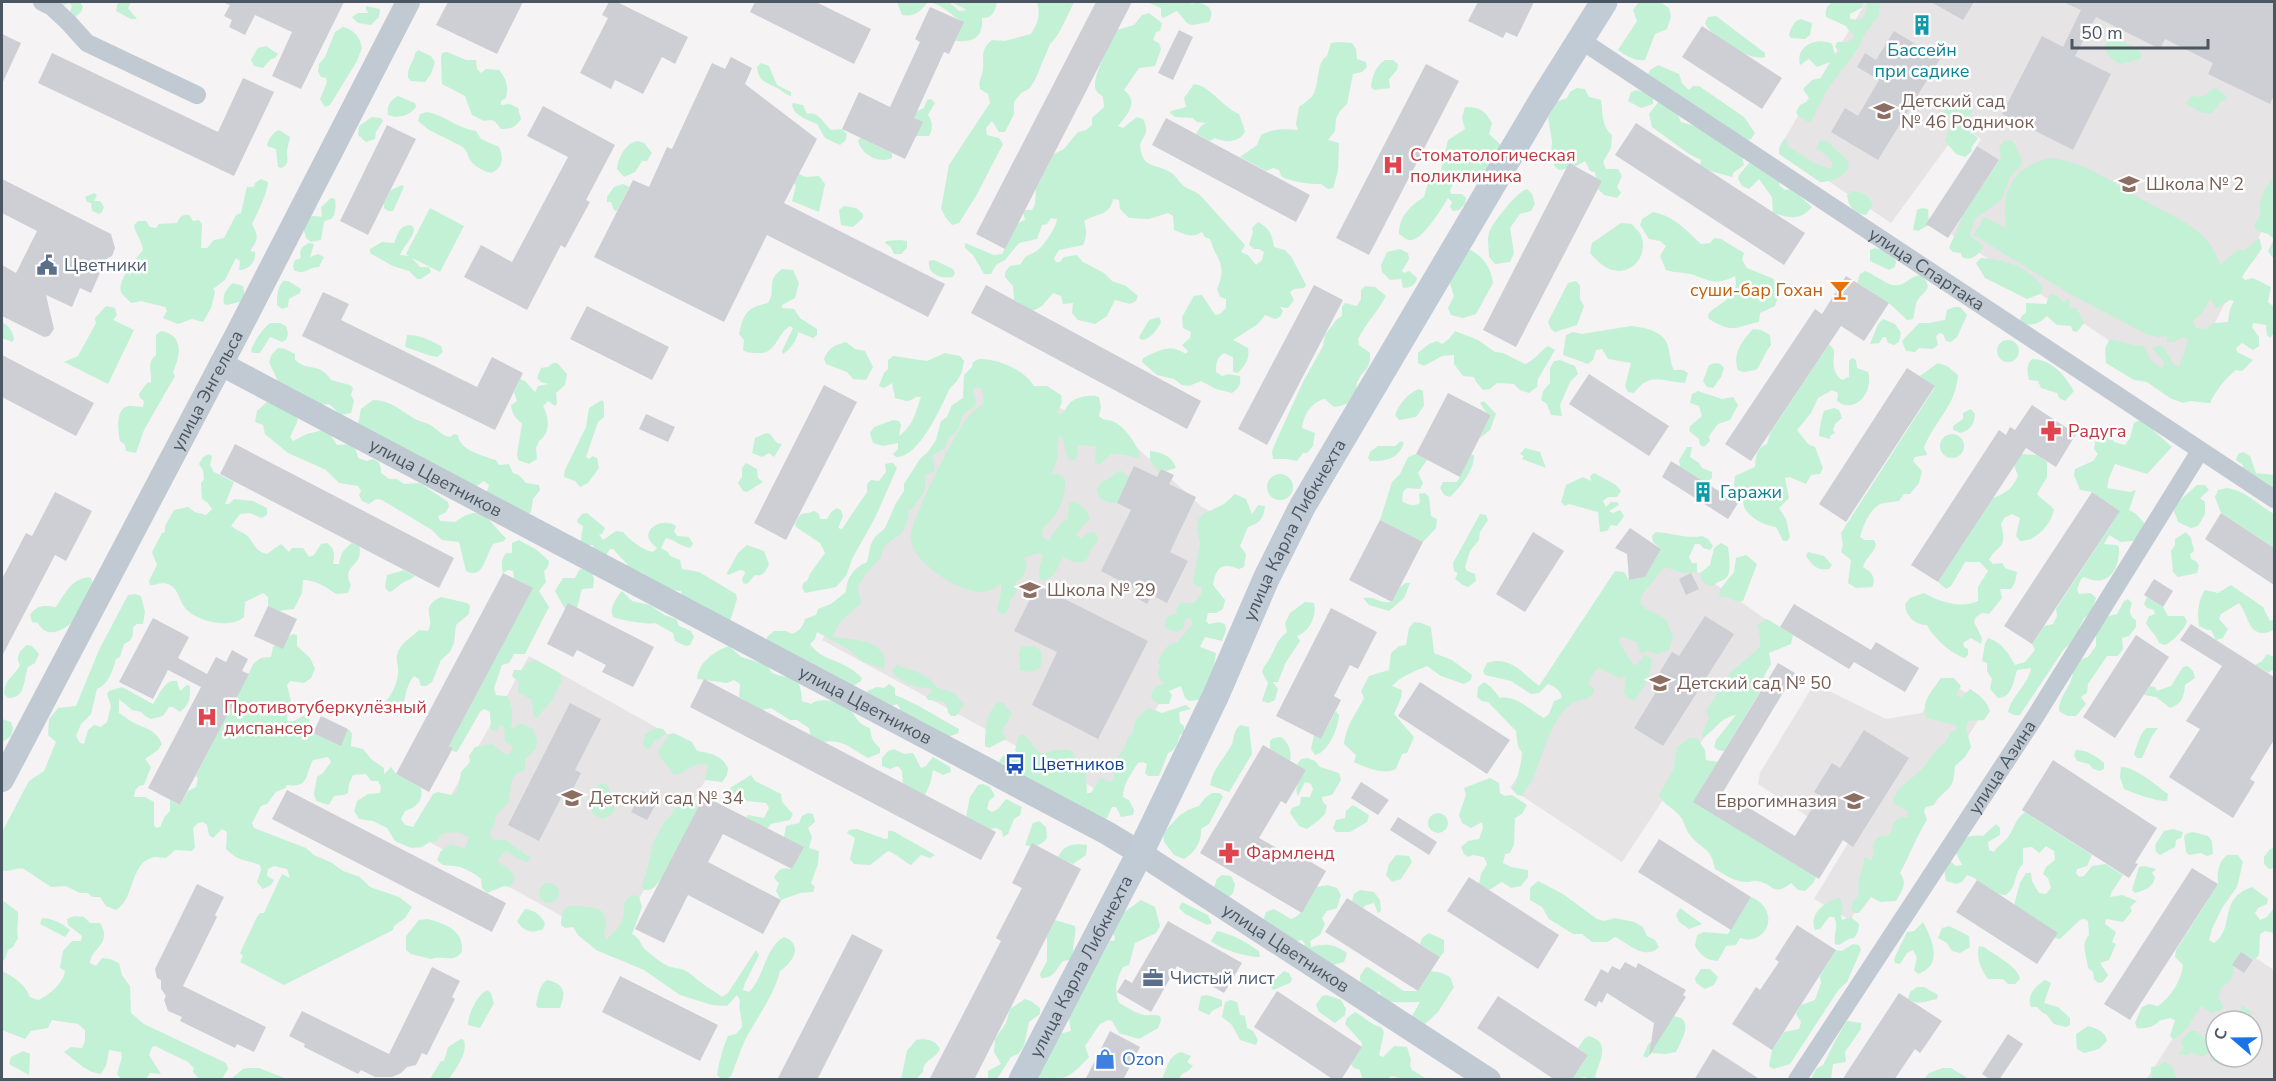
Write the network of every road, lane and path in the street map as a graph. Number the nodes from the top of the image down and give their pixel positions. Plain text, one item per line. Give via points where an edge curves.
1 (42, 2) edge
2 (408, 2) edge
3 (1604, 2) edge
4 (1580, 39) junction
5 (197, 95) dead end
6 (221, 364) junction
7 (2200, 451) junction
8 (2274, 500) edge
9 (2, 780) edge
10 (1140, 853) junction
11 (1022, 1080) edge
12 (1489, 1080) edge
13 (1797, 1080) edge

1 - 5 street via 52,7 87,43
2 - 6 street, улица Энгельса
3 - 4 main road, улица Карла Либкнехта
4 - 7 street, улица Спартака
4 - 10 main road, улица Карла Либкнехта via 1302,507
6 - 9 street, улица Энгельса
6 - 10 street, улица Цветников
7 - 8 street, улица Спартака
7 - 13 street, улица Азина via 2035,717
10 - 11 main road, улица Карла Либкнехта
10 - 12 street, улица Цветников

